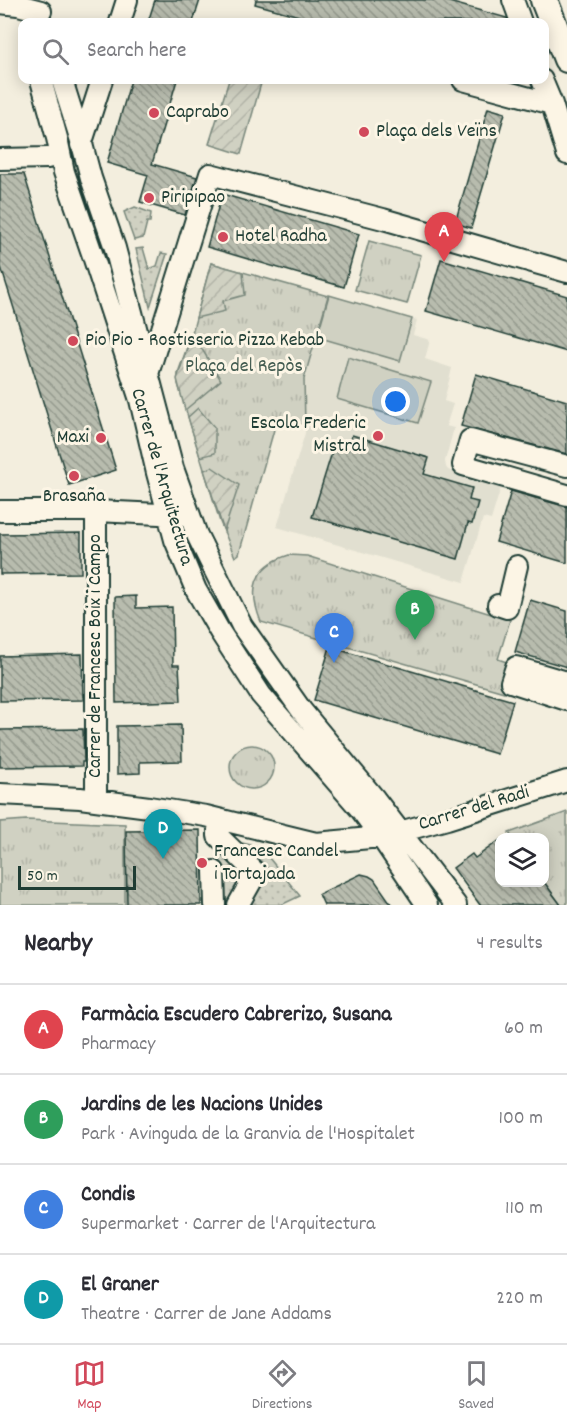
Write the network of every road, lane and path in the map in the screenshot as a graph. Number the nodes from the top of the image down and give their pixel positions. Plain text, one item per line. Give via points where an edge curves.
1 (127, 0) edge
2 (513, 0) edge
3 (544, 0) edge
4 (121, 18) edge
5 (520, 18) edge
6 (567, 59) edge
7 (42, 84) edge
8 (63, 84) edge
9 (101, 84) edge
10 (478, 84) edge
11 (544, 84) edge
12 (552, 104) junction
13 (82, 144) junction
14 (567, 154) edge
15 (48, 158) dead end
16 (0, 159) edge
17 (64, 172) junction
18 (567, 272) edge
19 (148, 374) junction
20 (567, 466) edge
21 (567, 495) edge
22 (0, 511) edge
23 (96, 511) junction
24 (168, 514) junction
25 (191, 517) junction
26 (517, 566) dead end
27 (498, 605) dead end
28 (567, 682) edge
29 (567, 700) edge
30 (567, 781) edge
31 (0, 794) edge
32 (96, 800) junction
33 (218, 829) dead end
34 (390, 834) junction
35 (214, 871) dead end
36 (215, 905) edge
37 (238, 905) edge
38 (427, 905) edge
39 (456, 905) edge

1 - 4 street
2 - 5 street
3 - 6 main road
7 - 17 street, Carrer de l'Arquitectura
8 - 13 street, Carrer de l'Arquitectura
9 - 13 street
10 - 12 street
11 - 12 street
12 - 14 street
13 - 17 street
13 - 19 street, Carrer de l'Arquitectura via 115,248
15 - 16 street
17 - 24 street, Carrer de l'Arquitectura via 140,400
18 - 19 street, Carrer de l'Arquitectura via 210,174
19 - 25 street, Carrer de l'Arquitectura via 173,468
20 - 21 street via 470,440 463,465
22 - 23 street
23 - 24 street
23 - 32 street, Carrer de Francesc Boix i Campo
24 - 25 street
24 - 34 street, Carrer de l'Arquitectura via 196,590 261,695 361,810
25 - 34 street, Carrer de l'Arquitectura via 242,626 302,711 375,799
26 - 27 street via 507,608
28 - 29 street via 516,667 511,682
30 - 34 street, Carrer del Radi
31 - 32 street, Carrer del Radi
32 - 34 street, Carrer del Radi via 206,816 316,843
33 - 37 street via 218,836 256,873
34 - 38 street
34 - 39 street
35 - 36 street

